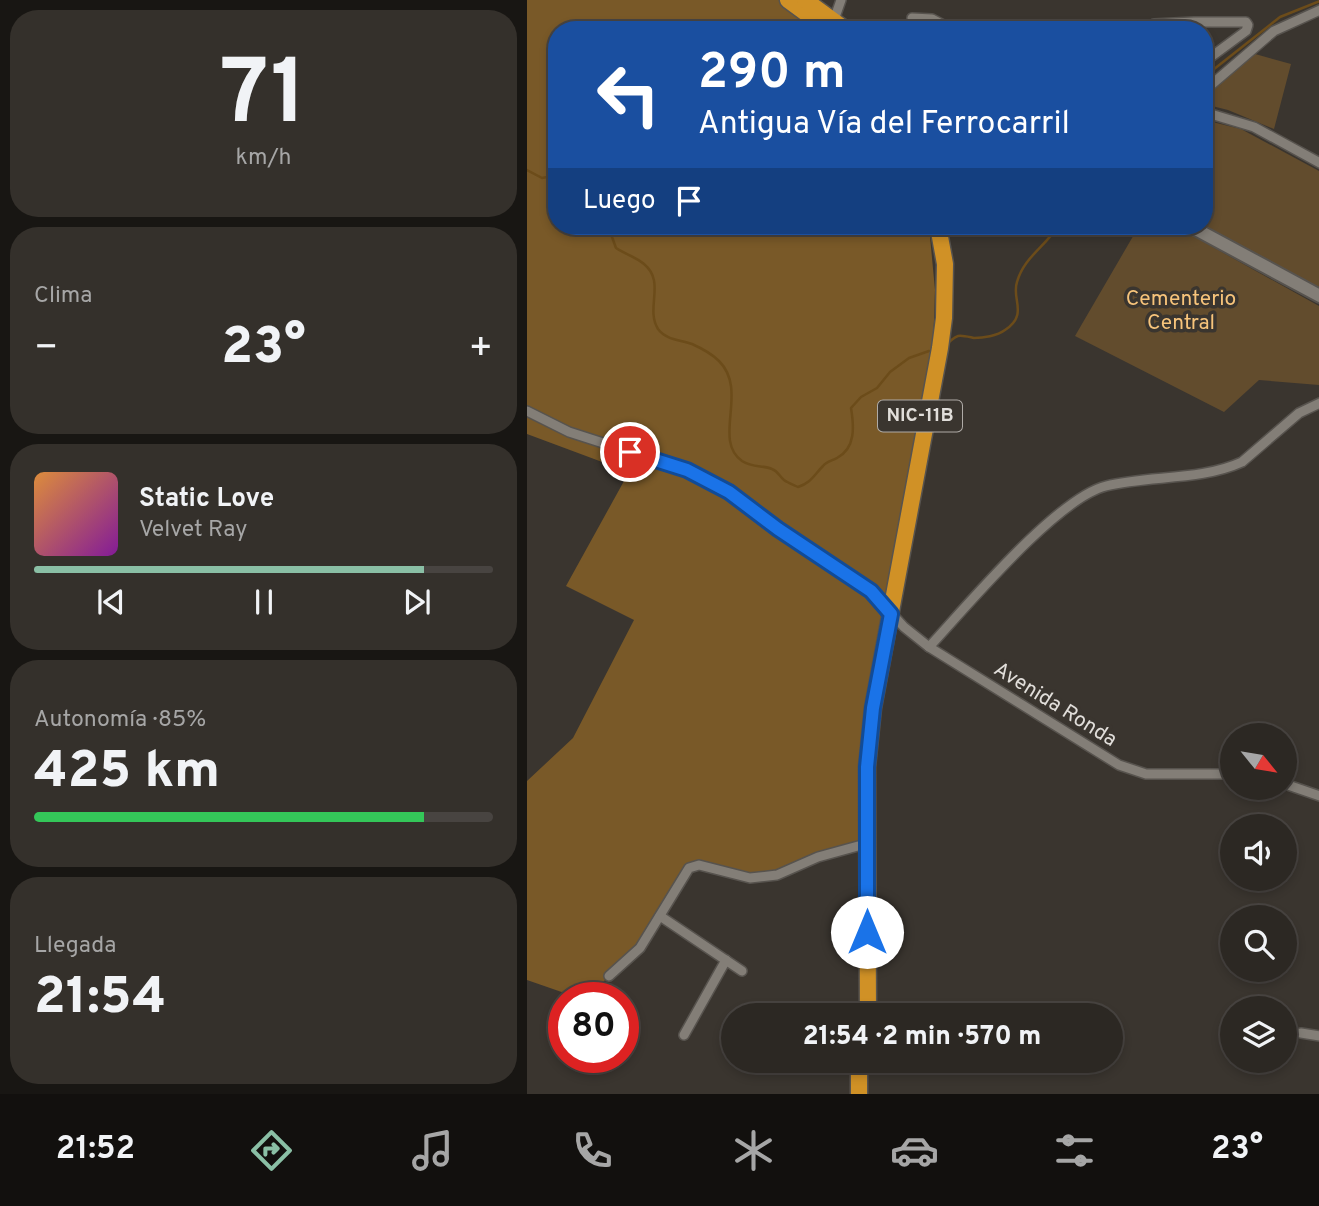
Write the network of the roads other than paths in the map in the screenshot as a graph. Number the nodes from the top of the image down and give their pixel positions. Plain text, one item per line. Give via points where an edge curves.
1 (788, 0) edge
2 (805, 0) edge
3 (841, 0) edge
4 (1319, 10) edge
5 (912, 18) dead end
6 (827, 21) edge
7 (830, 21) edge
8 (837, 21) edge
9 (936, 21) edge
10 (1213, 22) edge
11 (1213, 55) edge
12 (1213, 83) edge
13 (1213, 115) edge
14 (1319, 163) edge
15 (930, 235) edge
16 (940, 235) edge
17 (1207, 235) edge
18 (1319, 296) edge
19 (1319, 403) edge
20 (527, 411) edge
21 (887, 609) junction
22 (929, 647) junction
23 (1220, 774) edge
24 (1297, 788) edge
25 (1319, 796) edge
26 (858, 846) junction
27 (660, 916) junction
28 (726, 960) junction
29 (742, 971) dead end
30 (609, 976) dead end
31 (859, 1003) edge
32 (868, 1003) edge
33 (1301, 1033) dead end
34 (684, 1035) dead end
35 (1319, 1036) edge
36 (859, 1073) edge
37 (869, 1073) edge
38 (859, 1094) edge
39 (868, 1094) edge

1 - 6 highway
2 - 7 highway
3 - 8 street
4 - 12 street via 1274,31
5 - 9 street
10 - 11 street via 1248,25
13 - 14 street via 1254,127
15 - 21 highway, NIC-11B via 935,290 933,349
16 - 21 highway, NIC-11B via 945,264 944,318
17 - 18 street
19 - 22 street via 1299,412 1231,467 1134,480 1085,494 1004,566
20 - 21 street, Avenida Ronda via 569,432 687,470 719,486 871,591
21 - 22 street, Avenida Ronda
21 - 26 highway, NIC-11B via 864,726
21 - 32 highway, NIC-11B via 867,767
22 - 23 street, Avenida Ronda via 1119,765 1146,774
24 - 25 street
26 - 27 street via 777,875 750,878 699,865 689,868
26 - 31 highway, NIC-11B
27 - 28 street
27 - 30 street via 640,948
28 - 29 street
28 - 34 street
33 - 35 street
36 - 38 highway
37 - 39 highway

